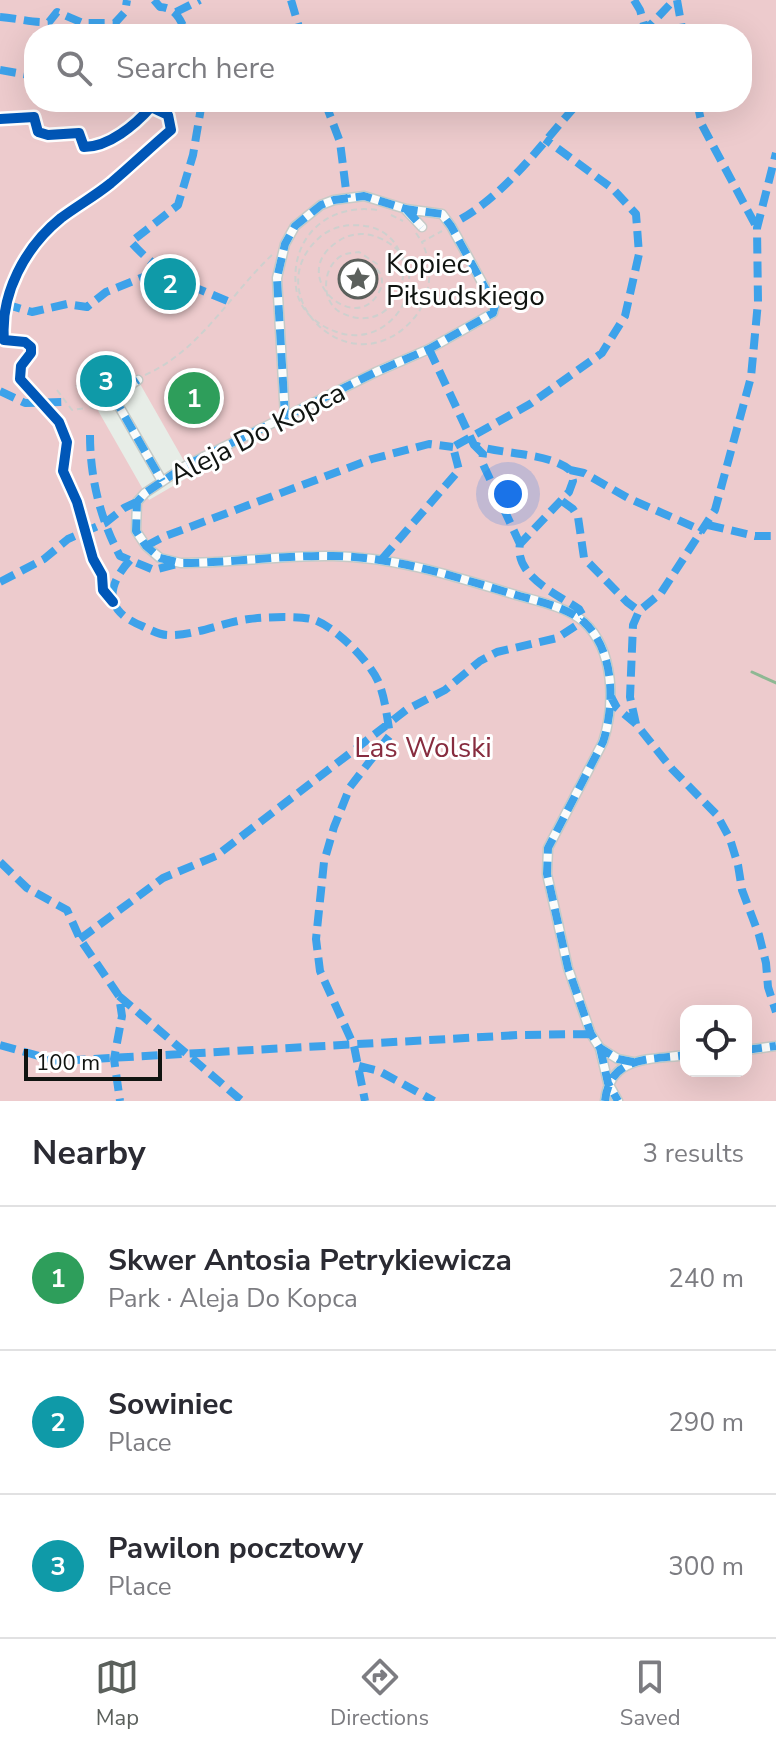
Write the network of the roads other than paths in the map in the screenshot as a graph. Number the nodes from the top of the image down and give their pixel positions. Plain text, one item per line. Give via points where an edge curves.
1 (406, 209) junction
2 (418, 228) road end
3 (140, 378) road end
4 (113, 396) junction
5 (94, 404) road end
6 (285, 417) junction
7 (162, 481) junction
8 (776, 1046) edge
9 (600, 1048) junction
10 (752, 1049) edge
11 (680, 1056) edge
12 (633, 1062) junction
13 (608, 1083) junction
14 (605, 1101) edge
15 (618, 1101) edge

1 - 2 street
1 - 6 street via 364,196 334,200 310,211 295,226 280,259 277,287
1 - 6 street, Aleja Do Kopca via 442,214 495,306 493,313
3 - 4 street
4 - 5 street
4 - 7 street
6 - 7 street, Aleja Do Kopca
7 - 9 street, Aleja Do Kopca via 137,502 135,516 136,531 160,558 181,563 382,559 549,605 583,621 597,638 609,682 608,726 546,860 568,968
8 - 10 street
9 - 12 street
9 - 13 street, Aleja Do Kopca
11 - 12 street
12 - 13 street
13 - 14 street
13 - 15 street

